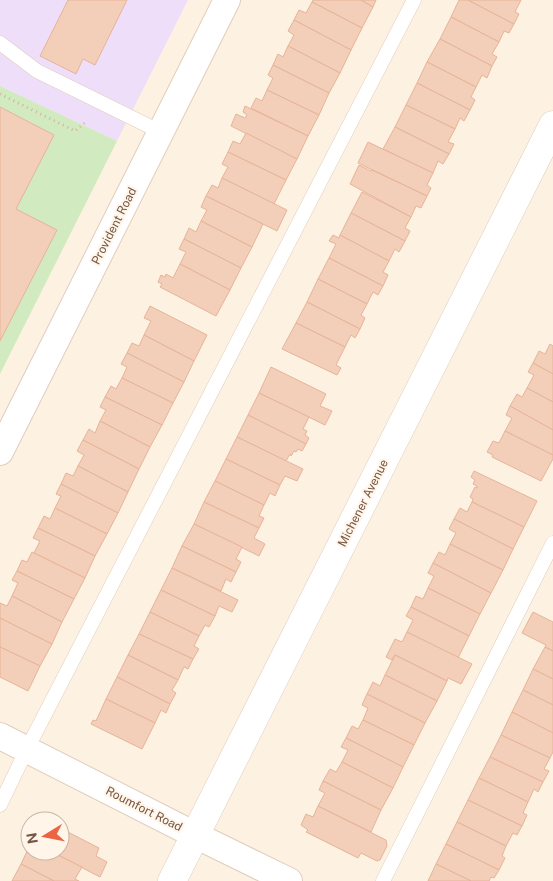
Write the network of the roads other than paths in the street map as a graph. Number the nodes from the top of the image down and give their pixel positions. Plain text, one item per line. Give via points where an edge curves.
1 (227, 0) edge
2 (414, 0) edge
3 (0, 43) edge
4 (553, 125) edge
5 (161, 132) junction
6 (0, 452) edge
7 (553, 543) edge
8 (0, 736) edge
9 (27, 749) junction
10 (0, 805) edge
11 (195, 835) junction
12 (172, 881) edge
13 (289, 881) edge
14 (383, 881) edge

1 - 5 street, Provident Road
2 - 9 lane
3 - 5 lane via 37,71
4 - 11 street, Michener Avenue
5 - 6 street, Provident Road
7 - 14 lane
8 - 9 street, Roumfort Road
9 - 10 lane
9 - 11 street, Roumfort Road
11 - 12 street, Michener Avenue
11 - 13 street, Roumfort Road

